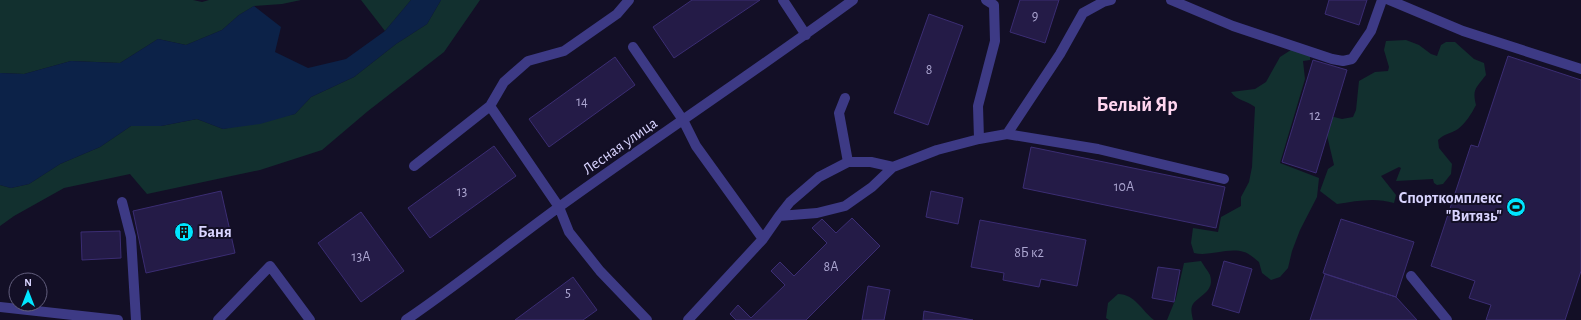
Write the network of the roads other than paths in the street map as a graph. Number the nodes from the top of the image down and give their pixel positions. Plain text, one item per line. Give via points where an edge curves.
1 (629, 0) edge
2 (783, 0) edge
3 (852, 0) edge
4 (986, 0) edge
5 (1110, 0) edge
6 (1382, 0) edge
7 (1389, 0) edge
8 (1175, 1) edge
9 (806, 35) junction
10 (633, 47) dead end
11 (1581, 69) edge
12 (845, 98) dead end
13 (490, 106) junction
14 (684, 120) junction
15 (1007, 134) junction
16 (979, 139) junction
17 (848, 162) junction
18 (414, 166) dead end
19 (893, 167) junction
20 (1224, 179) dead end
21 (122, 202) dead end
22 (559, 208) junction
23 (779, 216) junction
24 (763, 239) junction
25 (1411, 276) dead end
26 (0, 307) edge
27 (118, 320) edge
28 (136, 320) edge
29 (218, 320) edge
30 (310, 320) edge
31 (406, 320) edge
32 (647, 320) edge
33 (688, 320) edge
34 (1447, 320) edge

1 - 13 street via 617,14 564,51 528,61 504,82
2 - 9 street
3 - 9 street, Лесная улица
4 - 16 street via 994,5 995,40 978,106
5 - 15 street via 1083,13 1060,54
6 - 8 street via 1371,31 1352,59 1343,62 1232,26
7 - 11 street via 1463,31
9 - 14 street, Лесная улица
10 - 14 street
12 - 17 street via 839,113
13 - 18 street
13 - 22 street
14 - 22 street, Лесная улица
14 - 24 street via 696,146
15 - 16 street
15 - 20 street via 1098,149
16 - 19 street via 937,150
17 - 19 street via 871,162
17 - 23 street via 819,177 790,202
19 - 23 street via 872,187 845,206 817,213
21 - 28 street via 131,237
22 - 31 street, Лесная улица
22 - 32 street via 569,232 600,271
23 - 24 street
24 - 33 street
25 - 34 street
26 - 27 street
29 - 30 street via 270,266

